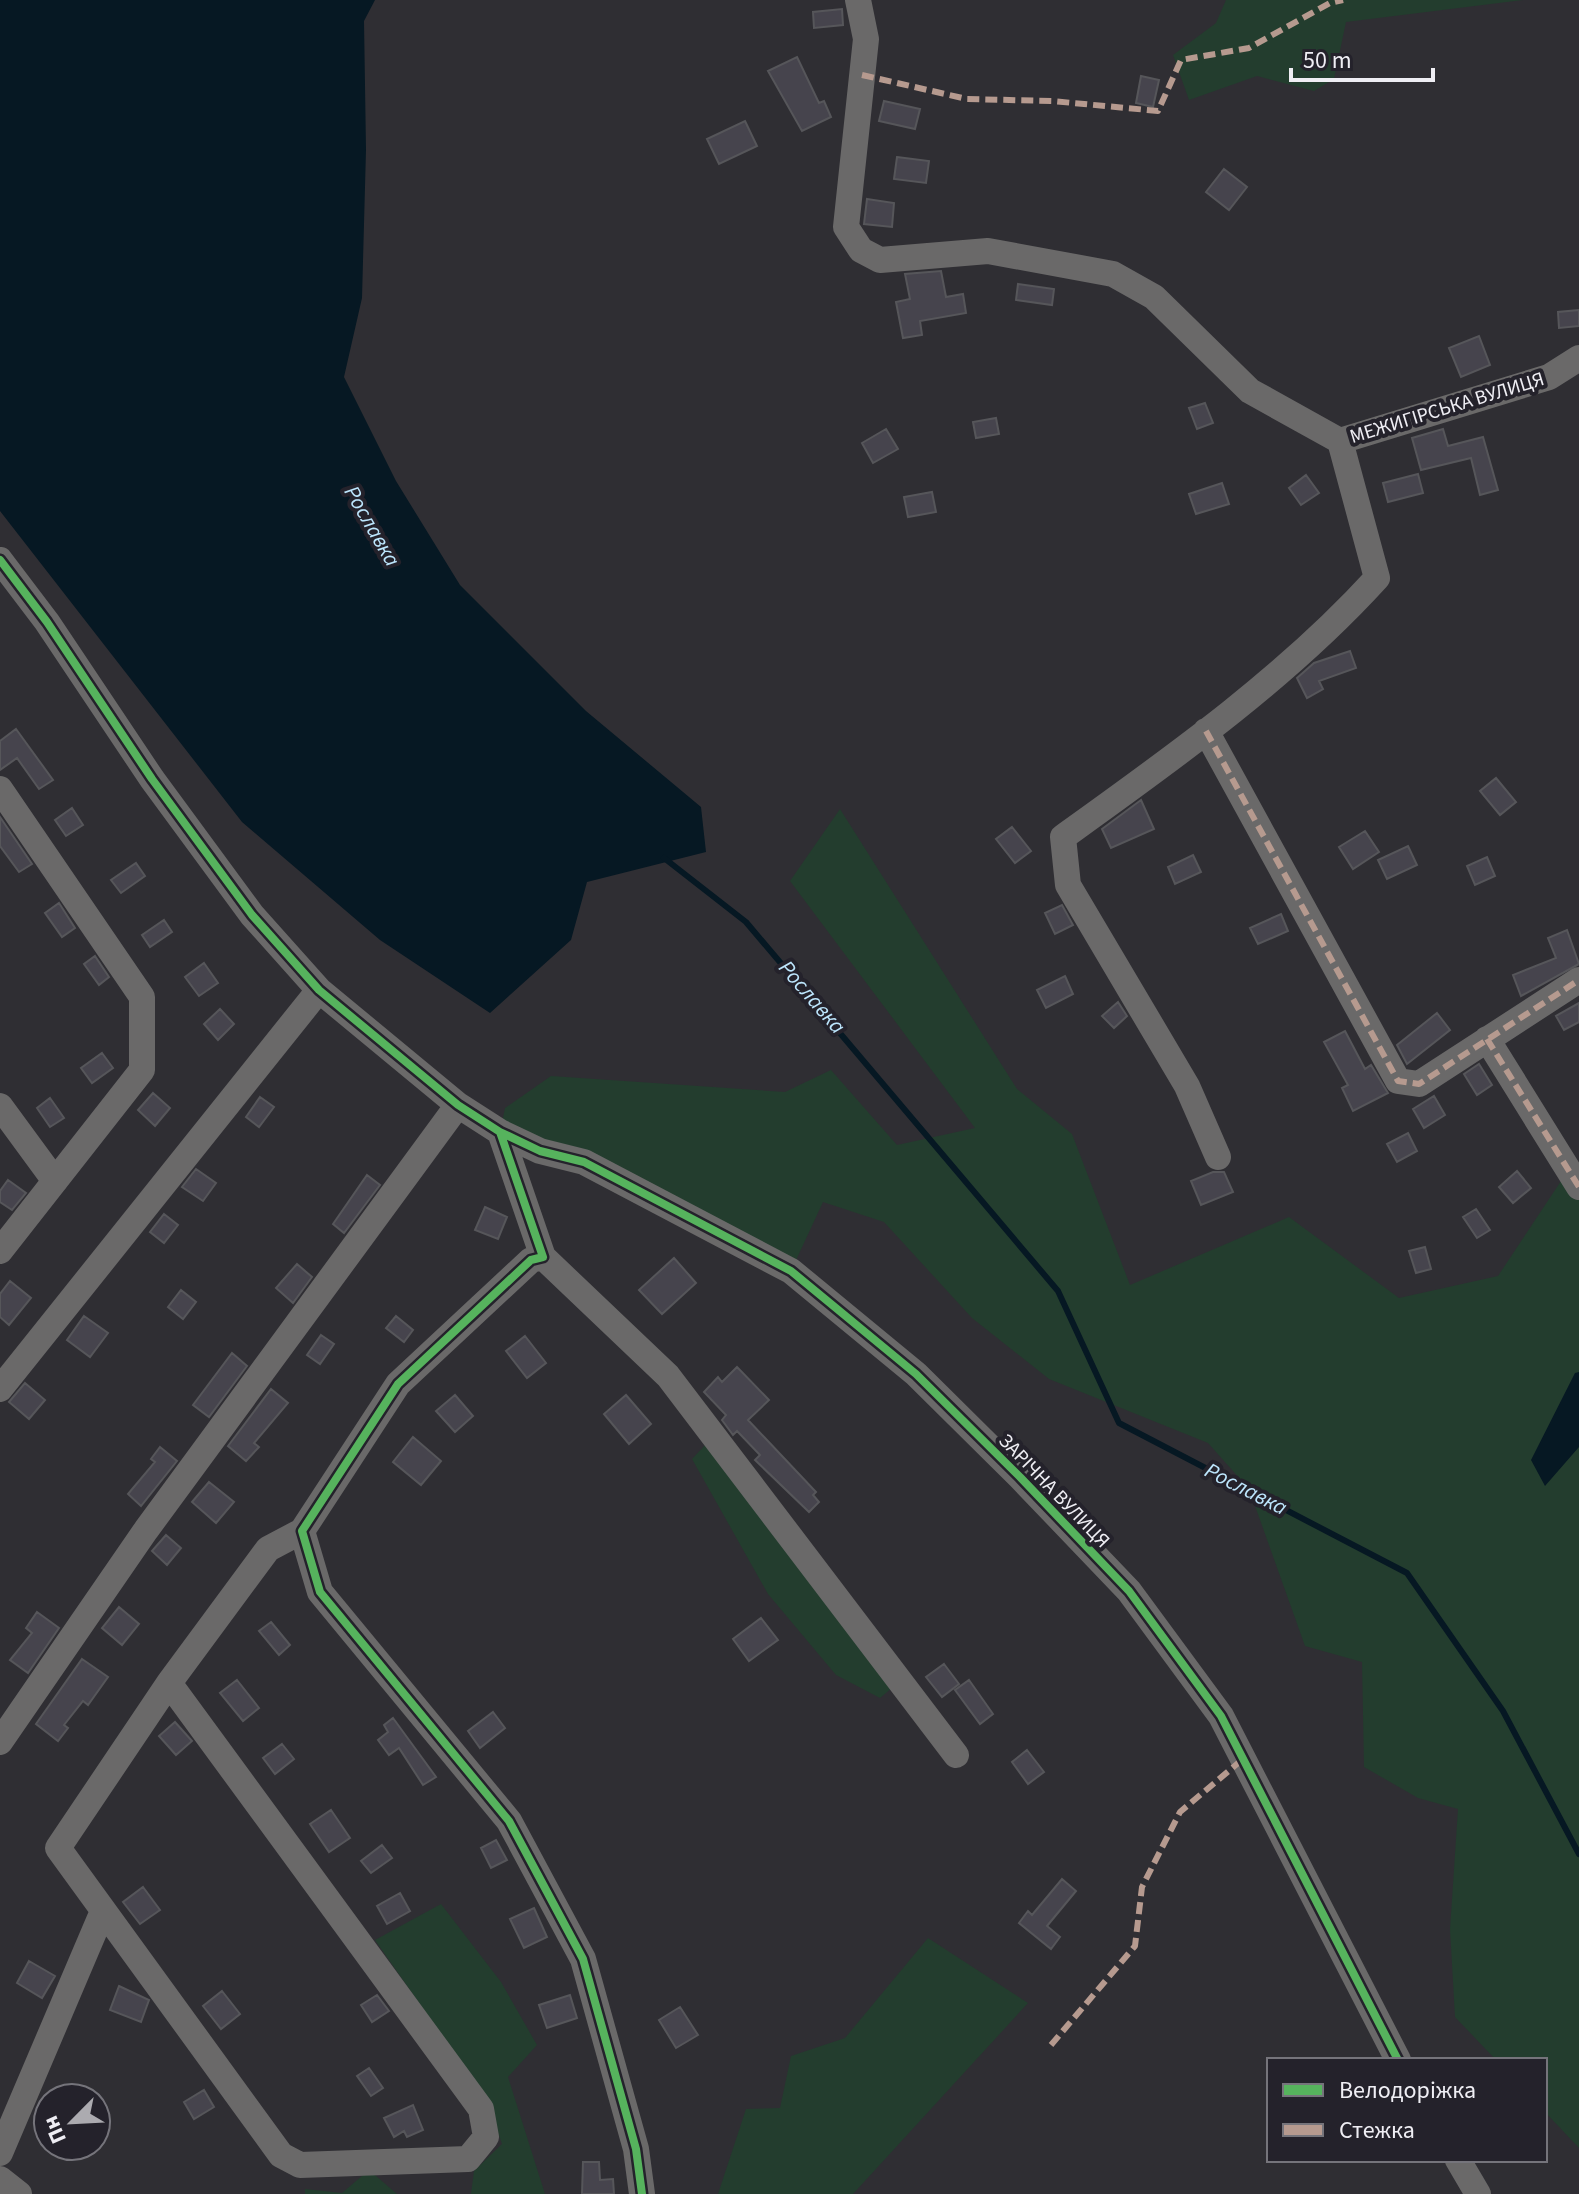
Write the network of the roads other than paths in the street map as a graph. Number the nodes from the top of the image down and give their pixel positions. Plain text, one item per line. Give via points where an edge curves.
1 (858, 0) edge
2 (1579, 358) edge
3 (1340, 441) junction
4 (0, 560) edge
5 (1206, 731) junction
6 (0, 789) edge
7 (1579, 980) edge
8 (319, 990) junction
9 (1487, 1039) junction
10 (458, 1105) junction
11 (0, 1106) edge
12 (500, 1132) junction
13 (1218, 1157) dead end
14 (55, 1181) junction
15 (1579, 1187) edge
16 (0, 1251) edge
17 (543, 1257) junction
18 (0, 1389) edge
19 (302, 1531) junction
20 (169, 1683) junction
21 (0, 1742) edge
22 (956, 1755) dead end
23 (103, 1911) junction
24 (1397, 2058) edge
25 (0, 2153) edge
26 (1459, 2162) edge
27 (0, 2179) edge
28 (19, 2194) edge
29 (642, 2194) edge
30 (1478, 2194) edge

1 - 3 street, МЕЖИГІРСЬКА ВУЛИЦЯ via 866,39 846,227 861,250 880,260 988,251 1113,274 1154,297 1250,391
2 - 3 street, МЕЖИГІРСЬКА ВУЛИЦЯ via 1549,377
3 - 5 street via 1377,578 1341,618
4 - 8 street, ЗАРІЧНА ВУЛИЦЯ via 252,915
5 - 9 street via 1398,1081 1419,1084
5 - 13 street via 1063,837 1068,885 1187,1086
6 - 14 street via 142,997 142,1070
7 - 9 street
8 - 10 street, ЗАРІЧНА ВУЛИЦЯ
8 - 18 street
9 - 15 street
10 - 12 street, ЗАРІЧНА ВУЛИЦЯ
10 - 21 street via 146,1530
11 - 14 street
12 - 17 street
12 - 24 street, ЗАРІЧНА ВУЛИЦЯ via 540,1151 584,1162 791,1271 916,1374 1020,1477 1129,1591 1221,1716
14 - 16 street
17 - 19 street via 531,1260 398,1384
17 - 22 street via 668,1376
19 - 20 street via 268,1549
19 - 29 street via 320,1592 509,1821 583,1959 636,2149
20 - 23 street via 58,1848
20 - 23 street via 481,2109 486,2137 468,2159 300,2165 281,2155
23 - 25 street
26 - 30 street
27 - 28 street

